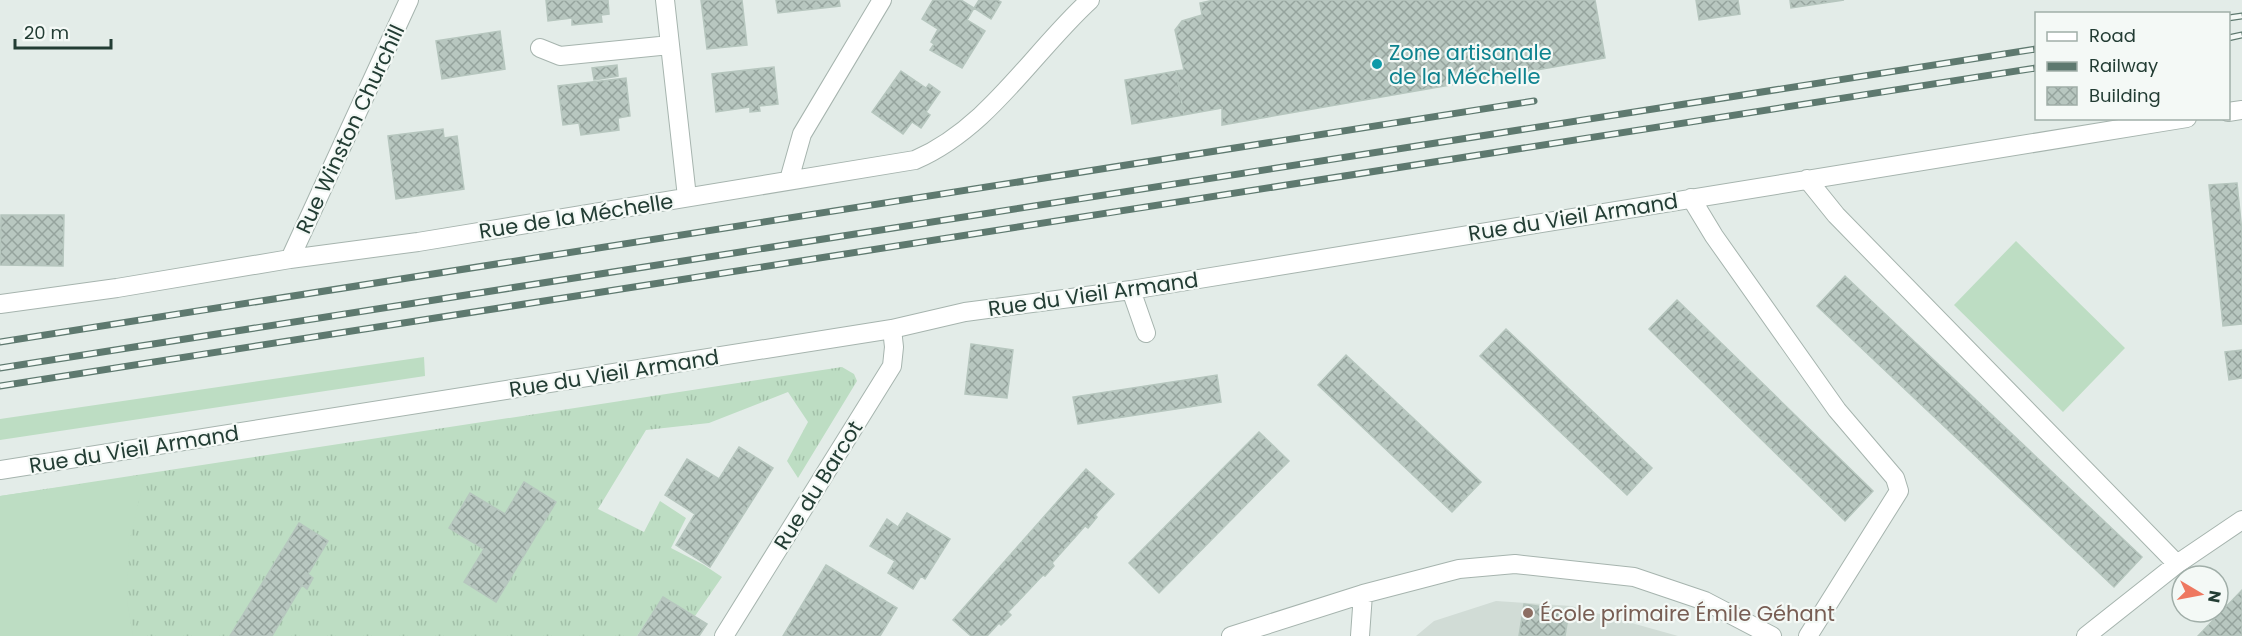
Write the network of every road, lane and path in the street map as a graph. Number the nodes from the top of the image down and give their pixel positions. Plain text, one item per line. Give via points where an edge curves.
1 (409, 0) edge
2 (664, 0) edge
3 (882, 0) edge
4 (1090, 0) edge
5 (670, 45) junction
6 (540, 48) dead end
7 (2175, 120) edge
8 (1807, 179) junction
9 (789, 180) junction
10 (687, 197) junction
11 (1691, 198) junction
12 (290, 259) junction
13 (1131, 290) junction
14 (0, 304) edge
15 (892, 329) junction
16 (1146, 333) dead end
17 (0, 470) edge
18 (2242, 520) edge
19 (2177, 564) joint
20 (2170, 570) edge
21 (1363, 594) junction
22 (724, 636) edge
23 (1231, 636) edge
24 (1360, 636) edge
25 (1772, 636) edge
26 (1808, 636) edge
27 (2086, 636) edge

1 - 12 street, Rue Winston Churchill
2 - 5 street
3 - 9 street via 802,134
4 - 9 street, Rue de la Méchelle via 992,106 939,150 915,160
5 - 6 street via 560,56
5 - 10 street
7 - 8 street, Rue du Vieil Armand
8 - 11 street, Rue du Vieil Armand
8 - 19 street via 1836,215
9 - 10 street, Rue de la Méchelle
10 - 12 street, Rue de la Méchelle
11 - 13 street, Rue du Vieil Armand
11 - 26 street via 1714,237 1837,410 1895,478 1899,491
12 - 14 street, Rue de la Méchelle
13 - 15 street, Rue du Vieil Armand via 965,312
13 - 16 street
15 - 17 street, Rue du Vieil Armand
15 - 22 street, Rue du Barcot via 892,366
18 - 19 street
20 - 27 street
21 - 23 street
21 - 24 street
21 - 25 street via 1459,569 1515,564 1551,567 1634,578 1705,601

